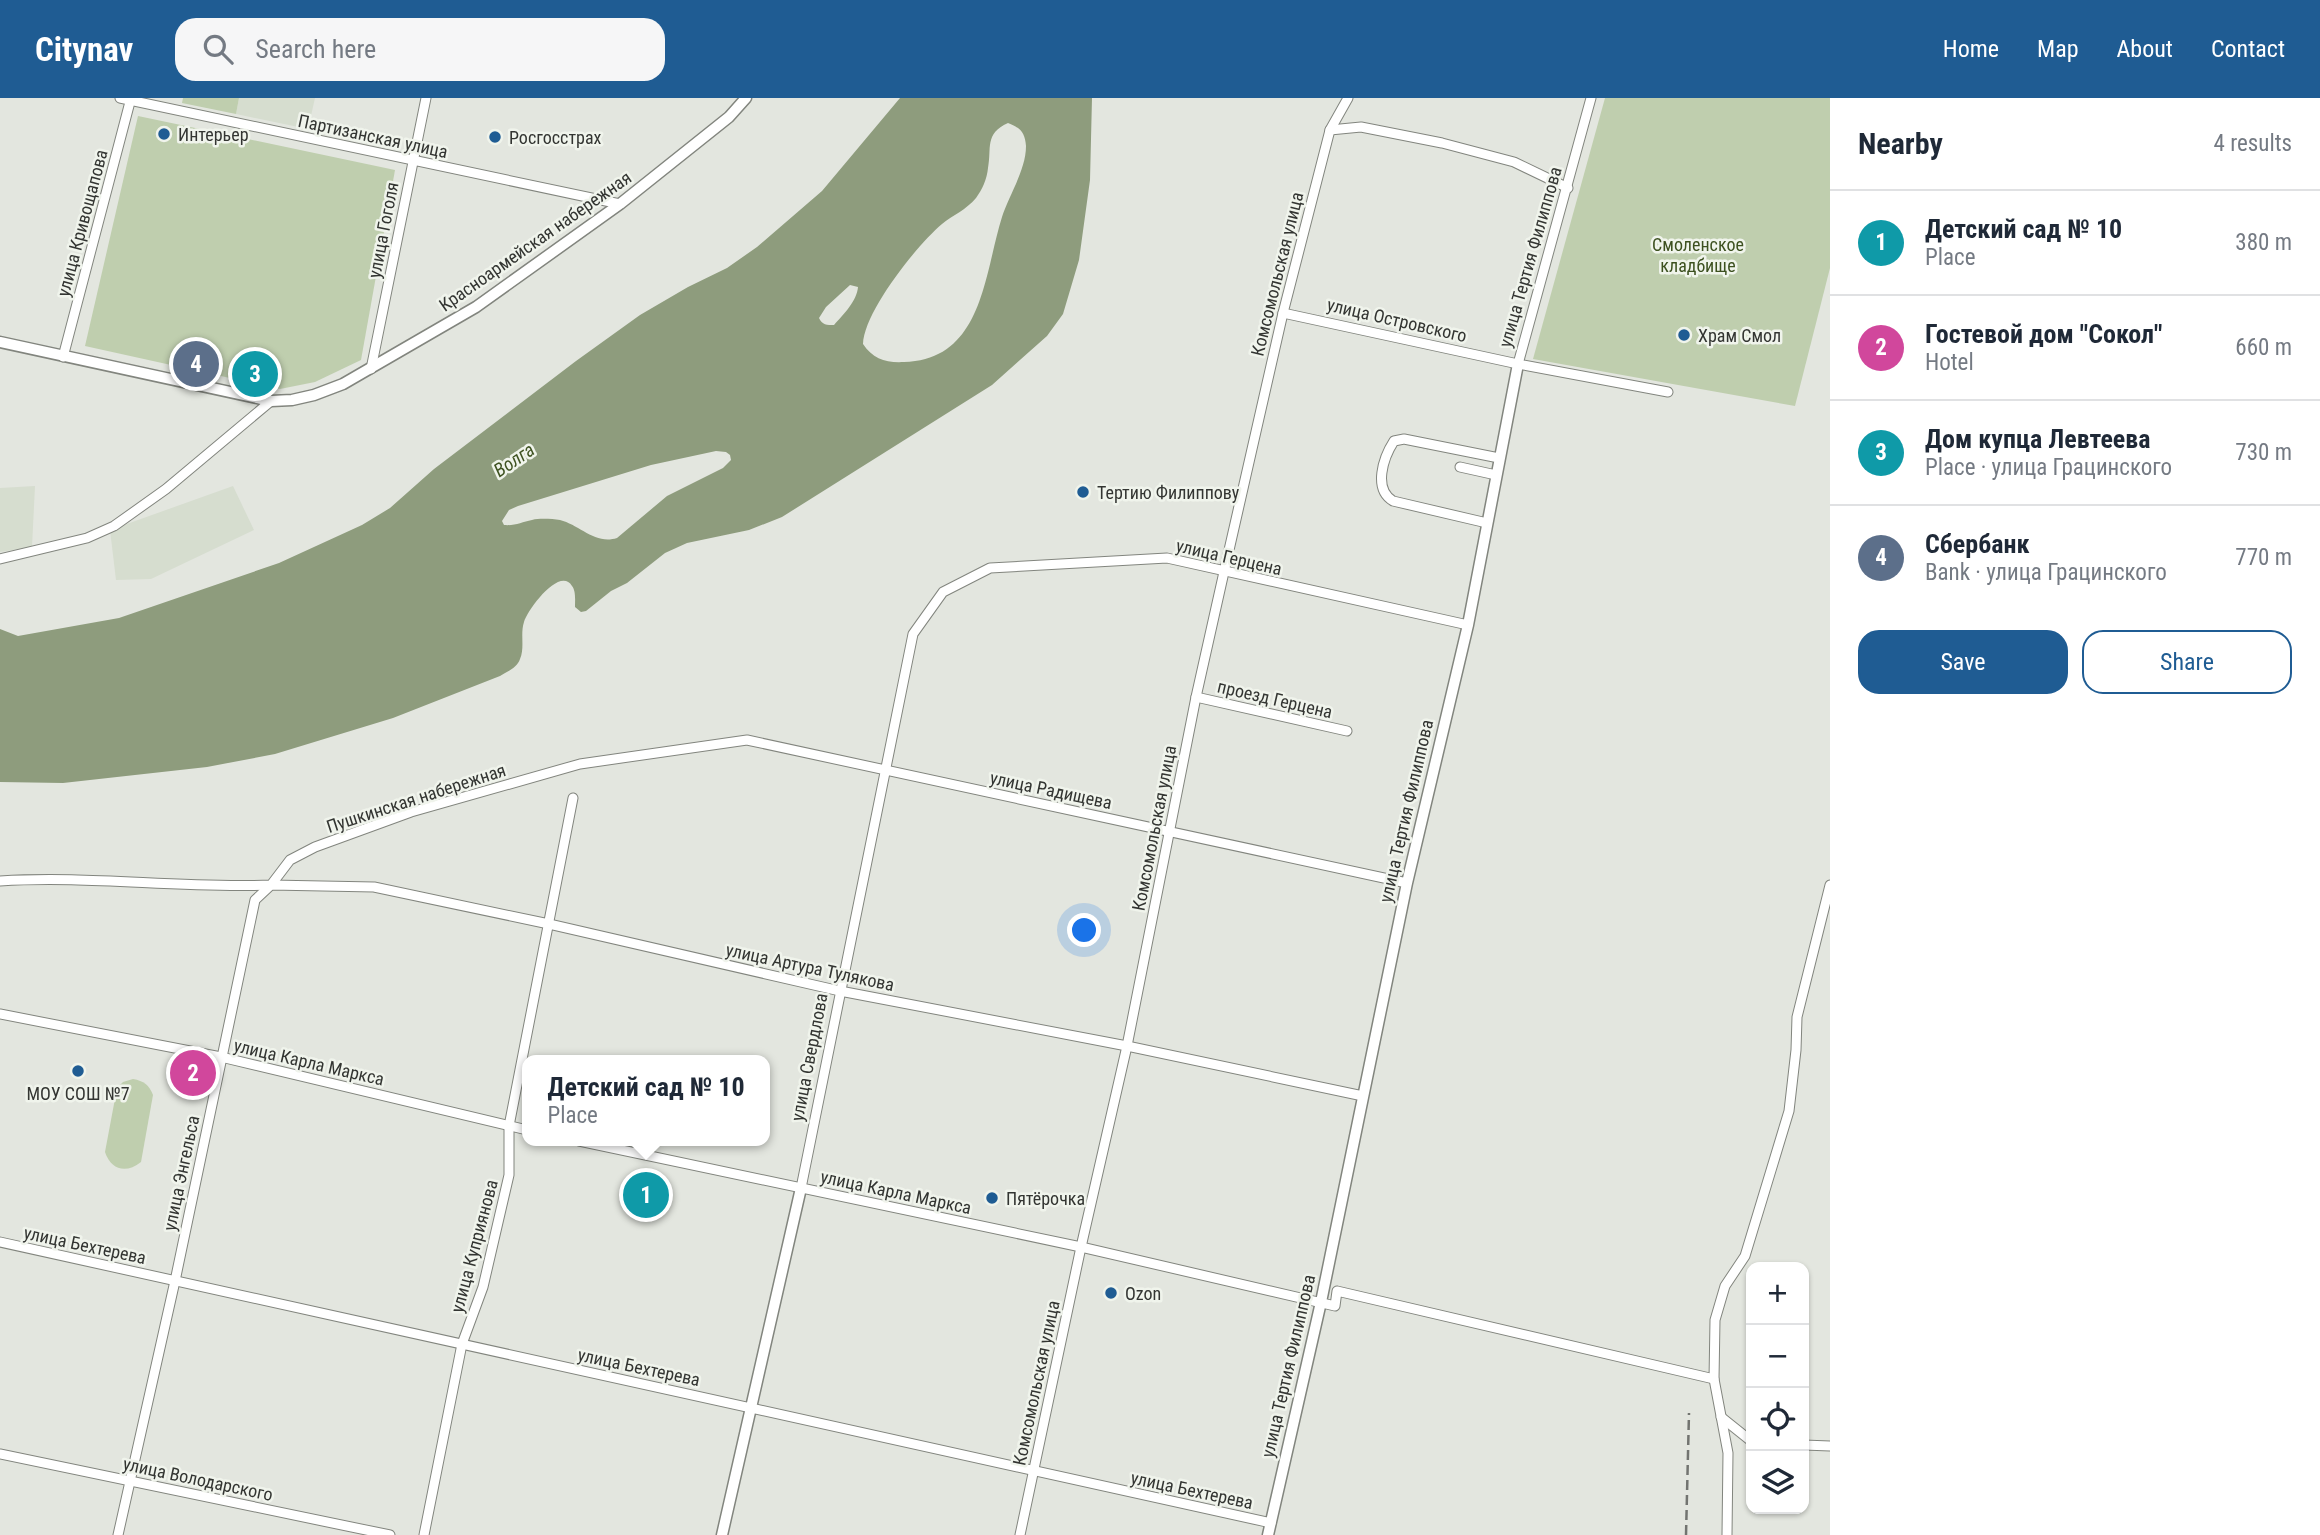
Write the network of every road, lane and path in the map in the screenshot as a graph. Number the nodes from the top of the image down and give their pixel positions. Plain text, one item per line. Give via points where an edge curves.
1 (120, 98) edge
2 (426, 98) edge
3 (746, 98) edge
4 (1348, 98) edge
5 (1591, 98) edge
6 (131, 99) edge
7 (1330, 130) junction
8 (413, 160) junction
9 (1568, 188) junction
10 (620, 204) junction
11 (1283, 313) junction
12 (0, 342) edge
13 (62, 357) junction
14 (1518, 364) junction
15 (371, 369) junction
16 (1668, 392) dead end
17 (271, 401) junction
18 (1499, 458) junction
19 (1460, 467) dead end
20 (1496, 475) junction
21 (1487, 523) junction
22 (0, 559) edge
23 (1224, 572) junction
24 (943, 592) joint
25 (1468, 625) junction
26 (1196, 697) junction
27 (1347, 731) dead end
28 (687, 750) joint
29 (886, 771) junction
30 (573, 797) dead end
31 (1170, 831) junction
32 (0, 881) edge
33 (1407, 883) junction
34 (271, 885) junction
35 (1830, 885) edge
36 (549, 924) junction
37 (840, 992) junction
38 (0, 1014) edge
39 (1127, 1046) junction
40 (523, 1055) edge
41 (221, 1057) junction
42 (522, 1060) edge
43 (1363, 1096) junction
44 (509, 1126) junction
45 (522, 1129) edge
46 (603, 1146) edge
47 (801, 1188) junction
48 (0, 1242) edge
49 (1081, 1247) junction
50 (176, 1281) junction
51 (1325, 1303) junction
52 (462, 1344) junction
53 (1714, 1379) junction
54 (751, 1408) junction
55 (1721, 1417) junction
56 (1746, 1437) edge
57 (1809, 1445) edge
58 (1830, 1446) edge
59 (0, 1454) edge
60 (1034, 1471) junction
61 (130, 1480) junction
62 (1270, 1529) edge
63 (118, 1535) edge
64 (390, 1535) edge
65 (424, 1535) edge
66 (722, 1535) edge
67 (1020, 1535) edge
68 (1727, 1535) edge

1 - 6 street, Партизанская улица
2 - 8 street, улица Гоголя
3 - 10 street, Красноармейская набережная via 729,117
4 - 7 street, Комсомольская улица
5 - 9 street, улица Тертия Филиппова
6 - 8 street, Партизанская улица
6 - 13 street, улица Кривощапова
7 - 9 street via 1361,127 1442,143 1514,162
7 - 11 street, Комсомольская улица
8 - 10 street, Партизанская улица
8 - 15 street, улица Гоголя
9 - 14 street, улица Тертия Филиппова
10 - 15 street, Красноармейская набережная via 476,307
11 - 14 street, улица Островского
11 - 23 street, Комсомольская улица
12 - 13 street, Красноармейская набережная
13 - 17 street, Красноармейская набережная
14 - 16 street, улица Островского
14 - 18 street, улица Тертия Филиппова
15 - 17 street, Красноармейская набережная via 314,395
17 - 22 street via 114,526 87,538
18 - 20 street, улица Тертия Филиппова
18 - 21 street via 1404,439 1394,441 1380,484 1393,501
19 - 20 street
20 - 21 street, улица Тертия Филиппова
21 - 25 street, улица Тертия Филиппова
23 - 24 street, улица Герцена via 1167,558 990,568
23 - 25 street, улица Герцена
23 - 26 street, Комсомольская улица
24 - 29 street, улица Свердлова via 914,634
25 - 33 street, улица Тертия Филиппова
26 - 27 street, проезд Герцена
26 - 31 street, Комсомольская улица
28 - 29 street, улица Радищева via 747,740
28 - 34 street, Пушкинская набережная via 580,764 411,812 290,860
29 - 31 street, улица Радищева
29 - 37 street, улица Свердлова
30 - 36 street, улица Куприянова
31 - 33 street, улица Радищева
31 - 39 street, Комсомольская улица
32 - 34 street
33 - 43 street, улица Тертия Филиппова
34 - 36 street, улица Артура Тулякова via 374,887
34 - 41 street, улица Энгельса via 255,900
35 - 53 street via 1797,1017 1789,1111 1745,1256 1725,1286 1715,1320
36 - 37 street, улица Артура Тулякова
36 - 40 street, улица Куприянова
37 - 39 street, улица Артура Тулякова
37 - 47 street, улица Свердлова
38 - 41 street, улица Карла Маркса
39 - 43 street, улица Артура Тулякова
39 - 49 street, Комсомольская улица
41 - 44 street, улица Карла Маркса
41 - 50 street, улица Энгельса
42 - 44 street, улица Куприянова
43 - 51 street, улица Тертия Филиппова
44 - 45 street, улица Карла Маркса
44 - 52 street, улица Куприянова via 509,1175 484,1287
46 - 47 street, улица Карла Маркса
47 - 49 street, улица Карла Маркса
47 - 54 street, улица Свердлова
48 - 50 street, улица Бехтерева
49 - 51 street, улица Карла Маркса
49 - 60 street, Комсомольская улица
50 - 52 street, улица Бехтерева
50 - 61 street, улица Энгельса
51 - 53 street via 1335,1306 1337,1291
51 - 62 street, улица Тертия Филиппова
52 - 54 street, улица Бехтерева
52 - 65 street, улица Куприянова
53 - 55 street
54 - 60 street, улица Бехтерева
54 - 66 street, улица Свердлова
55 - 56 street
55 - 68 street via 1728,1453
57 - 58 street
59 - 61 street, улица Володарского
60 - 62 street, улица Бехтерева
60 - 67 street, Комсомольская улица
61 - 63 street, улица Энгельса
61 - 64 street, улица Володарского

